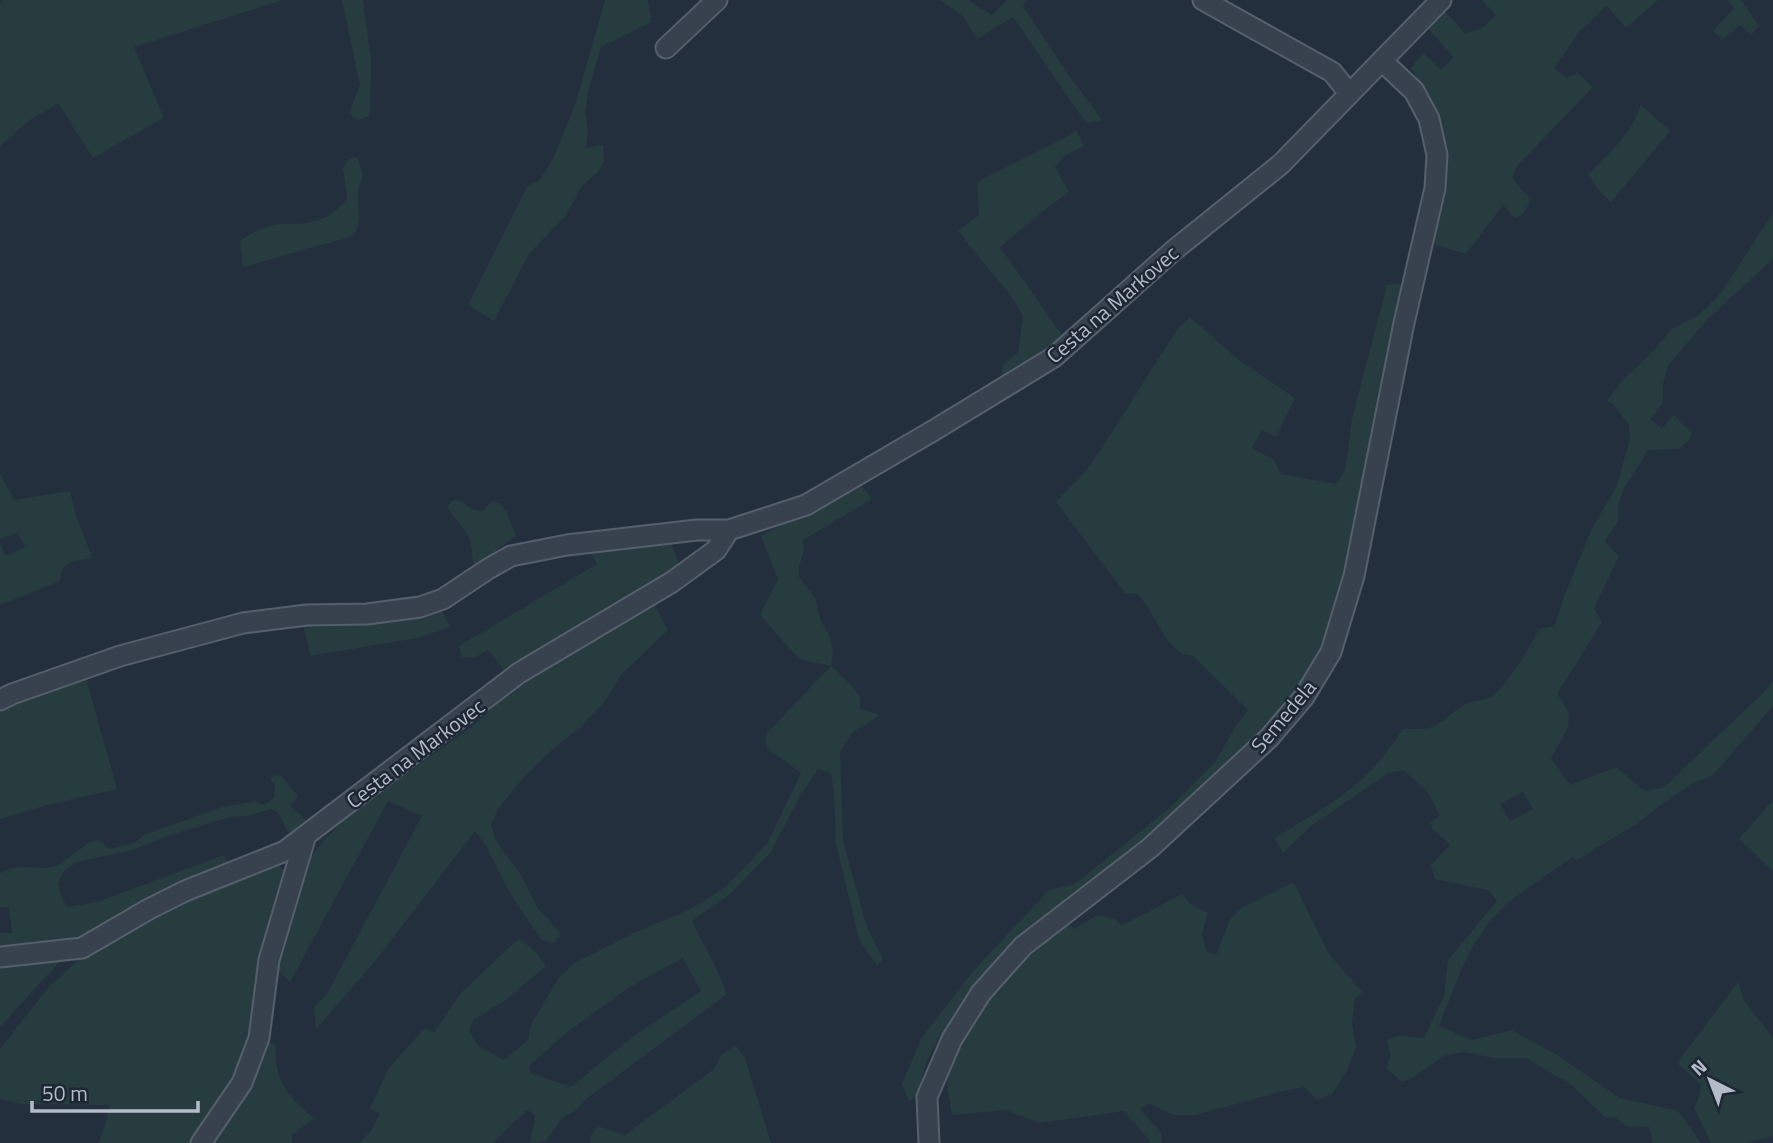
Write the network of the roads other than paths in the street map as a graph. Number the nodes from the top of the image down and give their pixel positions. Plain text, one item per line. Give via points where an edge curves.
1 (717, 0) edge
2 (1203, 0) edge
3 (1441, 0) edge
4 (666, 48) dead end
5 (1382, 61) junction
6 (1349, 93) junction
7 (729, 530) junction
8 (0, 700) edge
9 (306, 835) junction
10 (0, 957) edge
11 (201, 1143) edge
12 (929, 1143) edge

1 - 4 street
2 - 6 street via 1332,72
3 - 5 street, Cesta na Markovec
5 - 6 street, Cesta na Markovec
5 - 12 street, Semedela via 1414,91 1429,119 1437,155 1435,188 1354,576 1331,652 1304,697 1269,738 1150,848 1023,946 981,993 952,1039 927,1097
6 - 7 street, Cesta na Markovec via 1281,164 1173,251 1054,357 806,505
7 - 8 street, Cesta na Markovec via 567,545 511,556 443,599 420,607 243,624 120,656
7 - 9 street, Cesta na Markovec via 716,550 672,582 519,673
9 - 10 street, Cesta na Markovec via 285,851 185,891 82,948
9 - 11 street via 269,960 259,1038 242,1083

